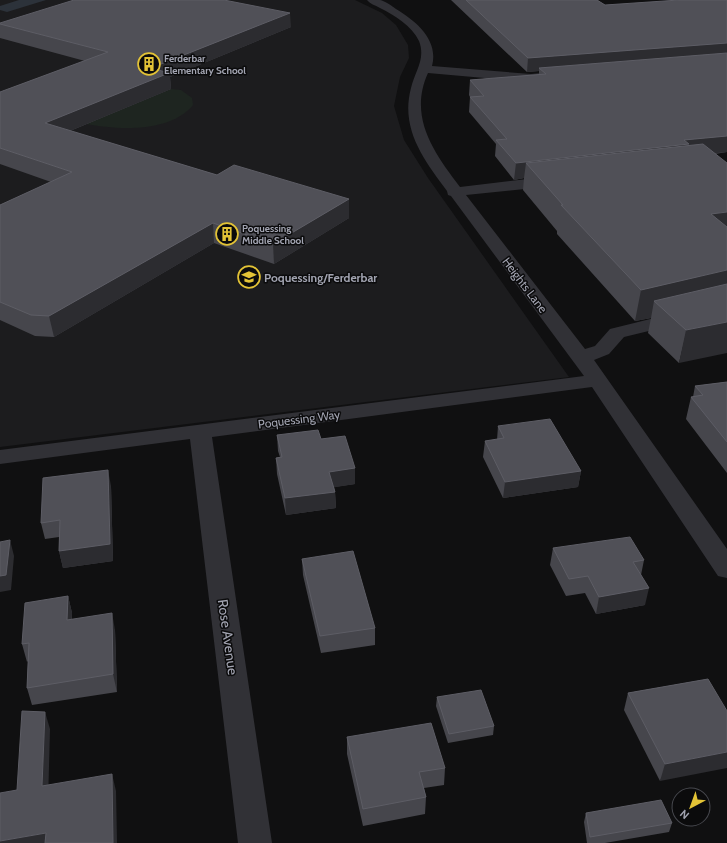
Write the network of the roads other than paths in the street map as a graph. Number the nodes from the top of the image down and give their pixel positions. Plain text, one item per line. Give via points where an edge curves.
1 (372, 0) edge
2 (424, 69) junction
3 (562, 75) edge
4 (565, 180) edge
5 (454, 192) junction
6 (727, 306) edge
7 (581, 358) junction
8 (598, 380) junction
9 (200, 432) junction
10 (0, 457) edge
11 (727, 569) edge
12 (255, 843) edge

1 - 2 street, Heights Lane via 396,12 423,38 427,61
2 - 3 street via 531,78
2 - 5 street, Heights Lane via 419,81 414,112 426,150
4 - 5 street
5 - 7 street, Heights Lane
6 - 7 street via 617,333 602,350
7 - 8 street, Heights Lane
8 - 9 street, Poquessing Way
8 - 11 street, Heights Lane
9 - 10 street, Poquessing Way
9 - 12 street, Rose Avenue

